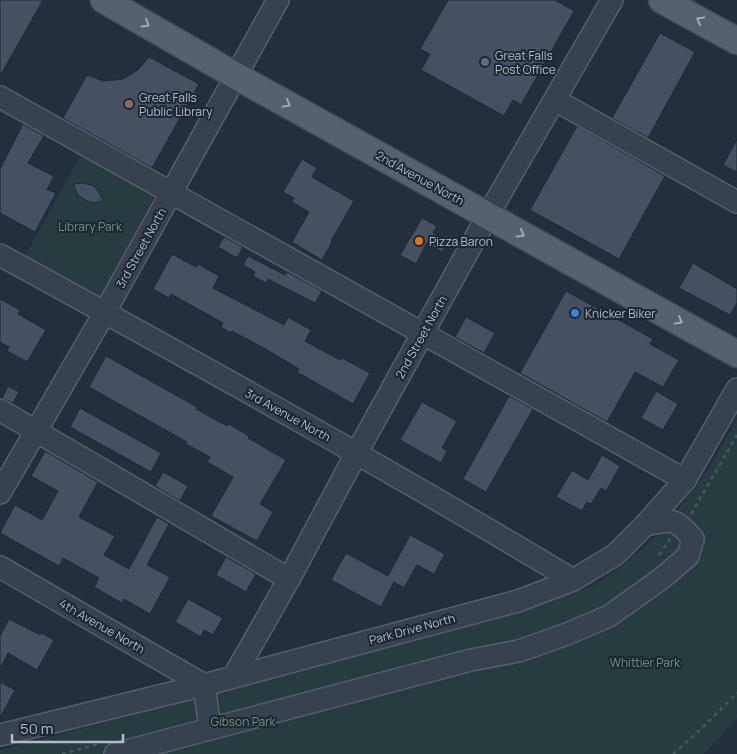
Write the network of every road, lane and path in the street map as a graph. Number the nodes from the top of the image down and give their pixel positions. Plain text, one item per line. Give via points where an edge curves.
1 (104, 0) edge
2 (278, 0) edge
3 (612, 0) edge
4 (662, 0) edge
5 (737, 41) edge
6 (236, 76) junction
7 (0, 97) edge
8 (555, 100) junction
9 (171, 193) junction
10 (737, 202) edge
11 (488, 216) junction
12 (0, 255) edge
13 (105, 312) junction
14 (423, 334) junction
15 (737, 354) edge
16 (737, 389) edge
17 (0, 410) edge
18 (36, 430) junction
19 (356, 454) junction
20 (684, 480) junction
21 (0, 494) edge
22 (645, 525) junction
23 (0, 567) edge
24 (290, 579) junction
25 (573, 580) junction
26 (234, 676) junction
27 (204, 685) junction
28 (737, 693) edge
29 (210, 729) junction
30 (0, 735) edge
31 (115, 754) edge
32 (673, 754) edge

1 -> 6 main road, 2nd Avenue North
2 - 6 street, 3rd Street North
3 - 8 street, 2nd Street North
5 -> 4 main road
6 - 9 street, 3rd Street North
6 -> 11 main road, 2nd Avenue North
7 - 9 street
8 - 10 street
8 - 11 street, 2nd Street North
9 - 13 street, 3rd Street North
9 - 14 street
11 - 14 street, 2nd Street North
11 -> 15 main road, 2nd Avenue North
12 - 13 street, 3rd Avenue North
13 - 18 street, 3rd Street North
13 - 19 street, 3rd Avenue North
14 - 19 street, 2nd Street North
14 - 20 street
16 - 20 street, Park Drive North
17 - 18 street
18 - 21 street, 3rd Street North
18 - 24 street
19 - 24 street, 2nd Street North
19 - 25 street, 3rd Avenue North
20 - 22 street, Park Drive North
22 - 25 street, Park Drive North via 615,555
22 - 29 street via 670,520 682,525 693,539 688,556 609,616 519,651 471,660
23 - 27 street, 4th Avenue North
24 - 26 street, 2nd Street North
25 - 26 street, Park Drive North via 518,601
26 - 27 street, Park Drive North
27 - 29 street
27 - 30 street, Park Drive North
28 - 32 path
29 - 31 street

